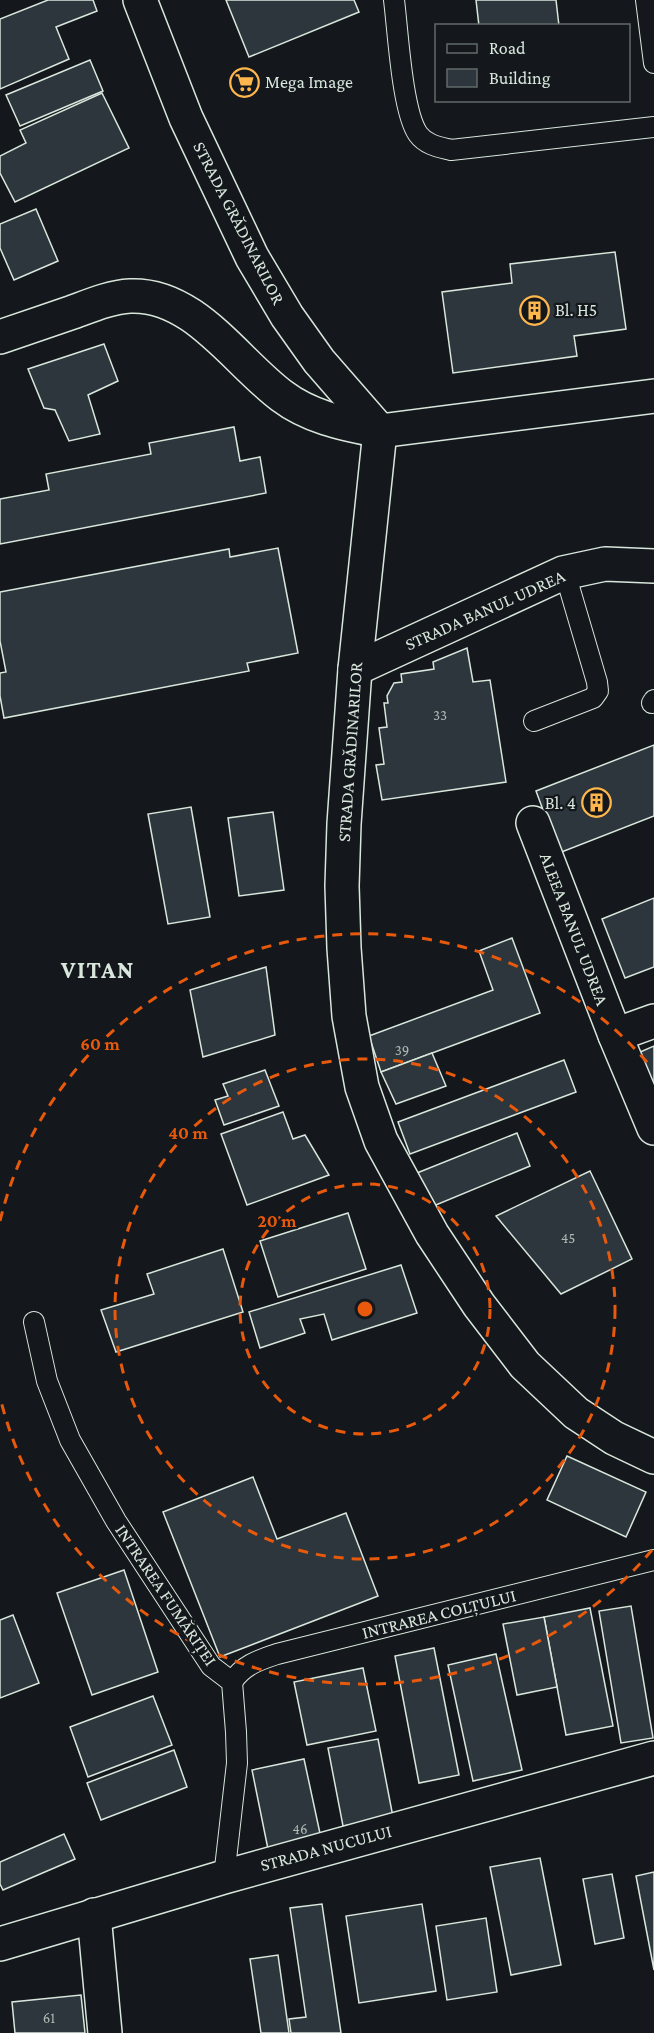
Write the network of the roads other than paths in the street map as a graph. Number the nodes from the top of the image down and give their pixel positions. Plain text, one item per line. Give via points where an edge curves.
1 (140, 0) edge
2 (394, 0) edge
3 (646, 0) edge
4 (654, 63) edge
5 (654, 127) edge
6 (0, 337) edge
7 (654, 396) edge
8 (380, 431) junction
9 (654, 566) edge
10 (565, 573) junction
11 (355, 669) junction
12 (534, 721) dead end
13 (533, 823) dead end
14 (654, 1022) edge
15 (615, 1035) junction
16 (654, 1128) edge
17 (34, 1322) dead end
18 (654, 1456) edge
19 (654, 1560) edge
20 (232, 1682) junction
21 (654, 1758) edge
22 (224, 1877) junction
23 (94, 1915) junction
24 (2, 1938) edge
25 (105, 2033) edge

1 - 8 street, STRADA GRĂDINARILOR via 186,118 252,257 320,362
2 - 5 lane via 408,115 419,135 432,146 451,150
3 - 4 lane
6 - 8 street via 105,301 153,297 179,306 282,396 307,411
7 - 8 street
8 - 11 street, STRADA GRĂDINARILOR
9 - 10 street, STRADA BANUL UDREA via 605,564
10 - 11 street, STRADA BANUL UDREA
10 - 12 lane via 598,691 593,698
11 - 18 street, STRADA GRĂDINARILOR via 344,824 344,948 349,1016 363,1087 381,1141 432,1234 525,1365 576,1413 614,1438
13 - 15 street, ALEEA BANUL UDREA
14 - 15 street
15 - 16 street, ALEEA BANUL UDREA
17 - 20 lane, INTRAREA FUMĂRIȚEI via 47,1381 70,1440 116,1521 211,1666
19 - 20 lane, INTRAREA COLȚULUI via 277,1654 247,1665
20 - 22 lane, INTRAREA FUMĂRIȚEI via 237,1763
21 - 22 street, STRADA NUCULUI
22 - 23 street, STRADA NUCULUI
23 - 24 street, STRADA NUCULUI
23 - 25 street

